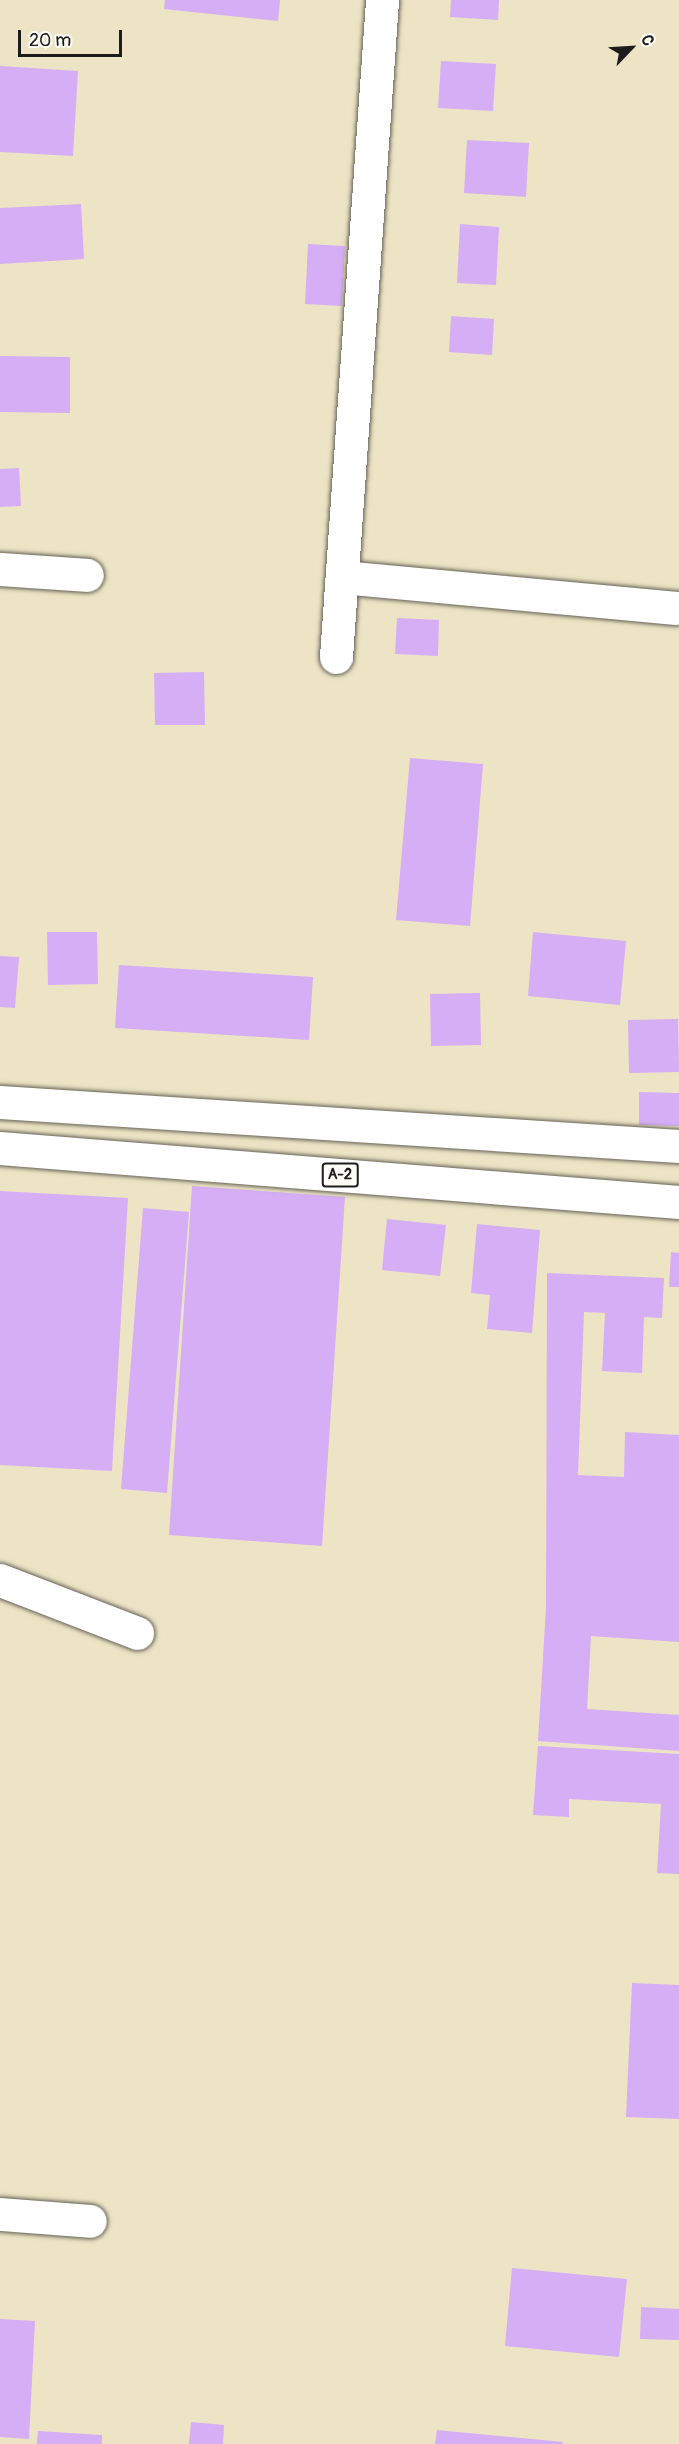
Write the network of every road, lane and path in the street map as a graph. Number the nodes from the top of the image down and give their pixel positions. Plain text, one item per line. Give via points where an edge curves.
1 (382, 0) edge
2 (0, 569) edge
3 (87, 575) dead end
4 (342, 577) junction
5 (676, 608) dead end
6 (336, 657) dead end
7 (0, 1102) edge
8 (679, 1146) edge
9 (0, 1149) edge
10 (679, 1202) edge
11 (0, 1580) edge
12 (137, 1633) dead end
13 (0, 2214) edge
14 (90, 2221) dead end

1 - 4 main road
2 - 3 main road
4 - 5 main road
4 - 6 main road
7 - 8 main road
9 - 10 main road, A-2
11 - 12 main road
13 - 14 main road

